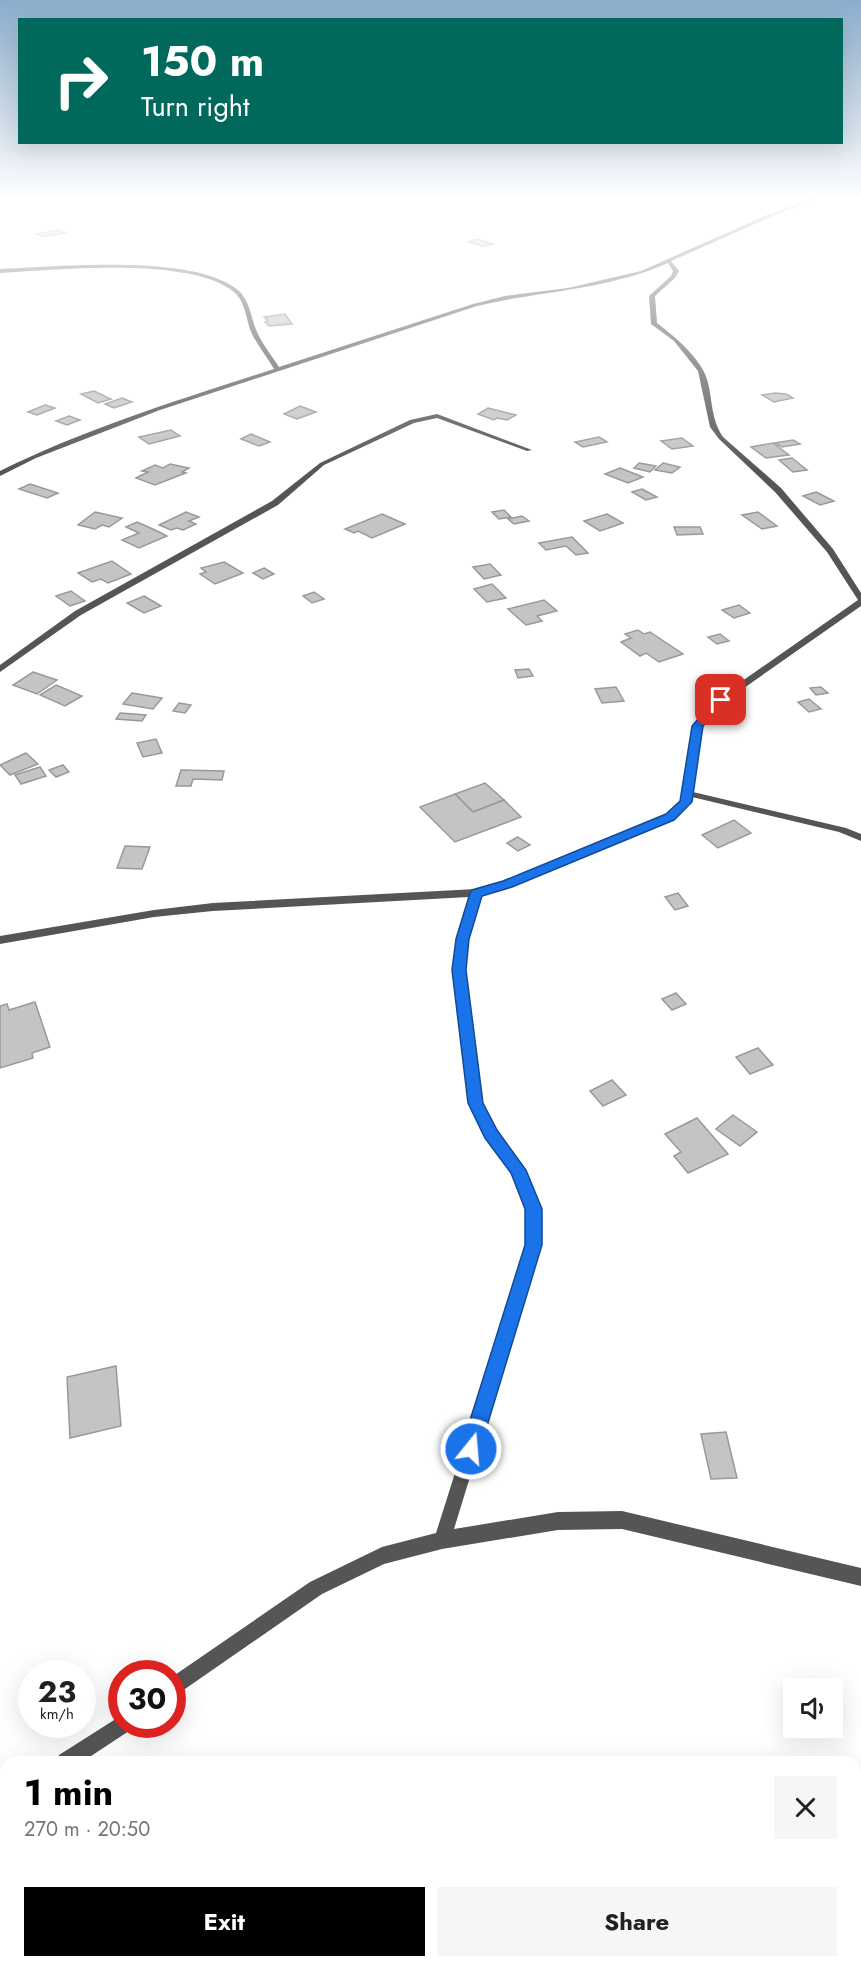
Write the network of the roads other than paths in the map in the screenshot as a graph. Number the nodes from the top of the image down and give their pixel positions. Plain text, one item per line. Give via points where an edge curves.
1 (234, 289) edge
2 (573, 289) edge
3 (660, 289) edge
4 (277, 369) junction
5 (530, 450) dead end
6 (0, 474) edge
7 (861, 600) edge
8 (0, 669) edge
9 (686, 793) junction
10 (861, 838) edge
11 (476, 893) junction
12 (0, 940) edge
13 (442, 1540) junction
14 (861, 1577) edge
15 (186, 1679) edge
16 (108, 1734) edge
17 (75, 1756) edge

1 - 4 street
2 - 4 street via 487,302
3 - 7 street via 652,296 654,324 676,340 701,372 713,427 778,490 830,551
4 - 6 street via 158,409
5 - 8 street via 437,416 412,421 322,464 275,502 78,613
7 - 9 street via 721,700 698,726
9 - 10 street via 842,830
9 - 11 street via 686,802 670,817 508,884
11 - 12 street via 173,911
11 - 13 street via 462,939 459,970 476,1103 491,1134 518,1170 534,1209 534,1245
13 - 14 street via 558,1521 622,1520
13 - 15 street via 382,1556 316,1588
16 - 17 street

